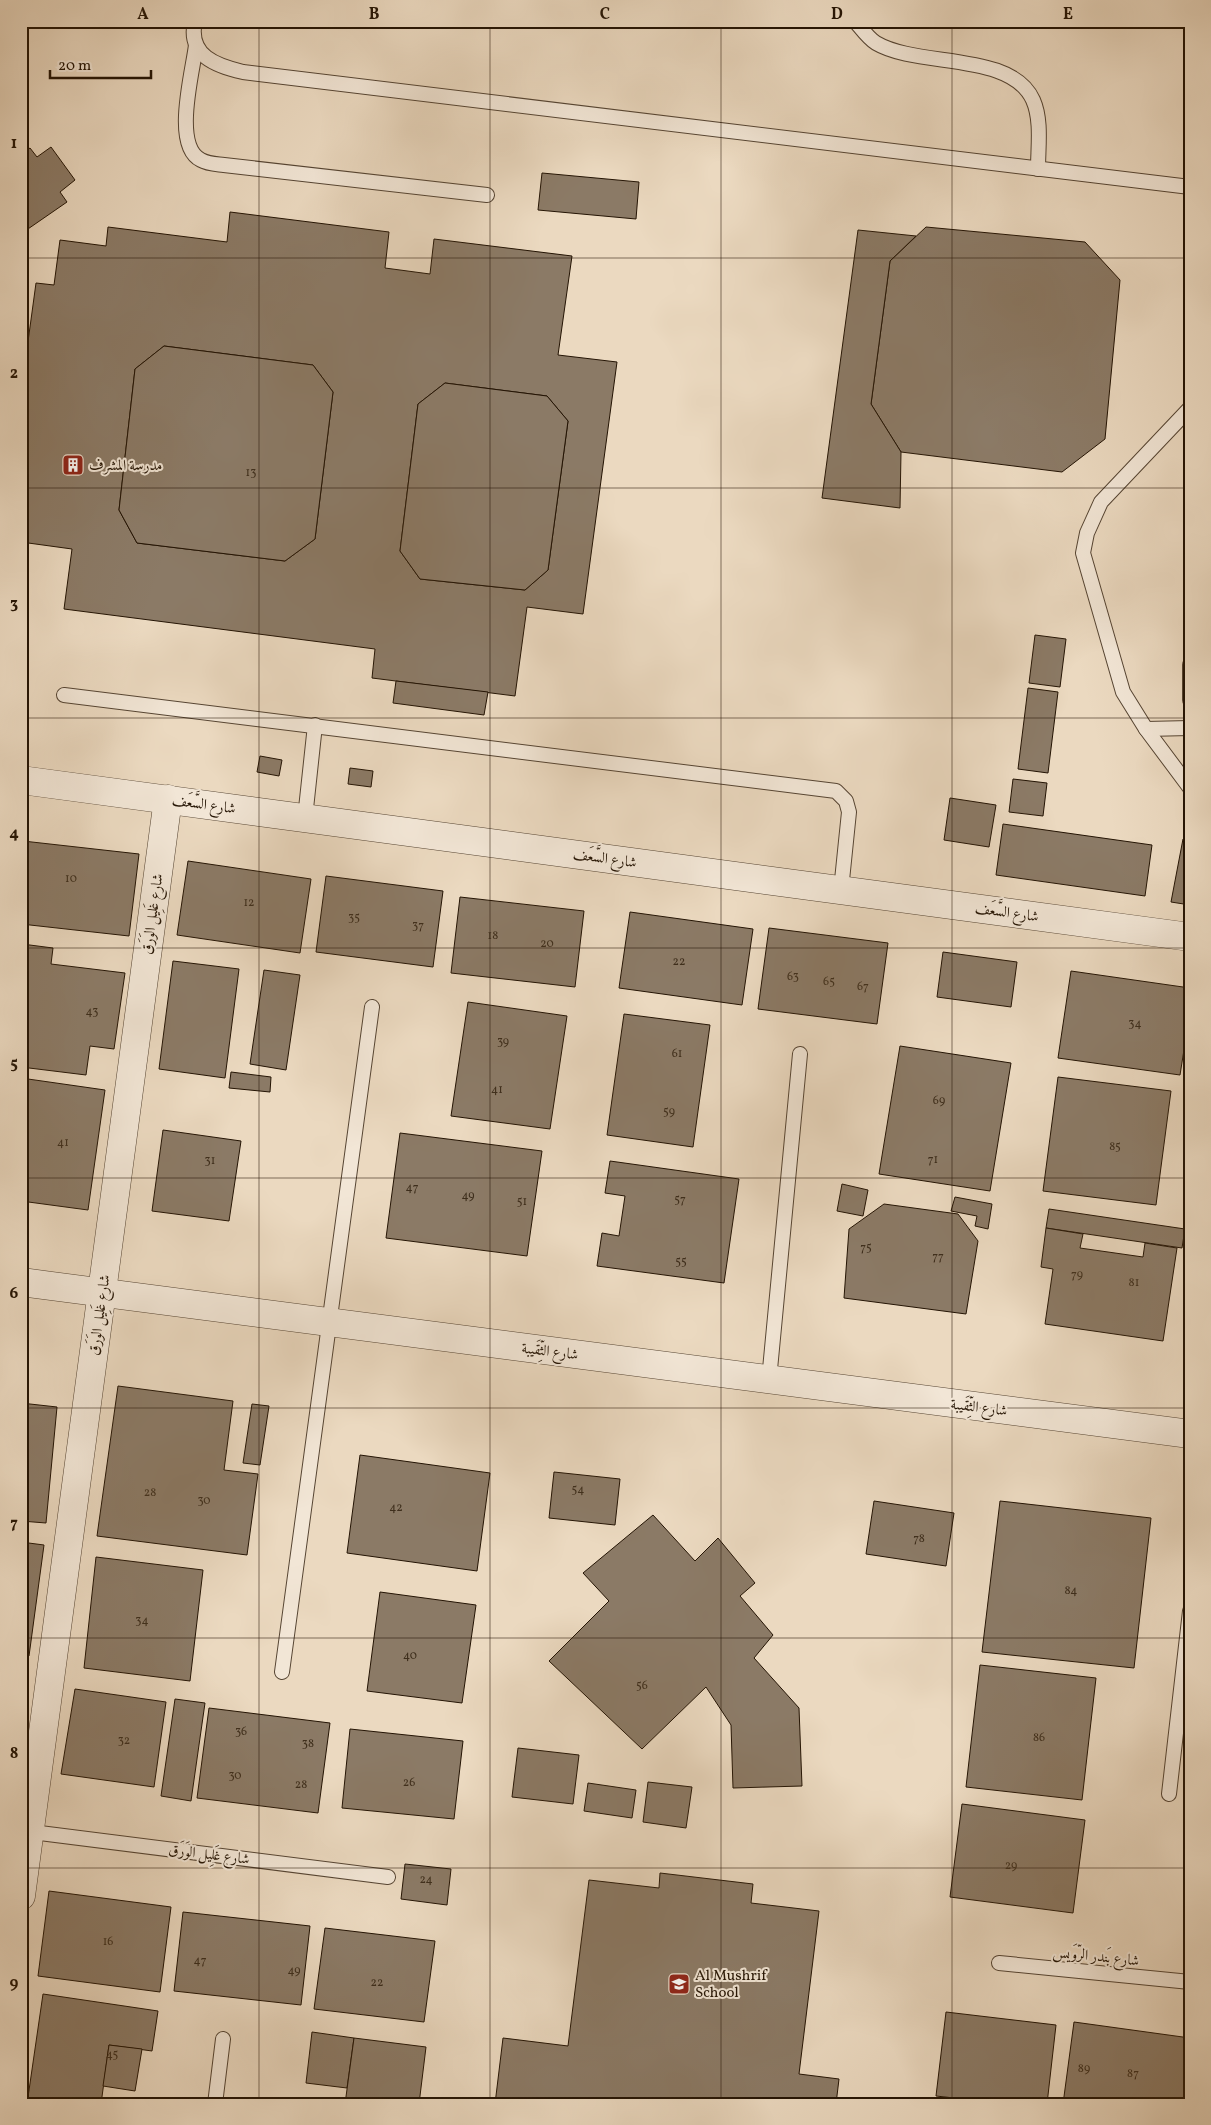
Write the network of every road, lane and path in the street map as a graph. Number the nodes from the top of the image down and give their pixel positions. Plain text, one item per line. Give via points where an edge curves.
1 (195, 21) edge
2 (855, 21) edge
3 (196, 45) junction
4 (1038, 169) junction
5 (1190, 186) edge
6 (487, 195) dead end
7 (1190, 408) edge
8 (1190, 665) edge
9 (64, 696) dead end
10 (1190, 700) edge
11 (315, 725) junction
12 (1190, 728) edge
13 (1146, 729) junction
14 (21, 780) edge
15 (1190, 788) edge
16 (168, 799) junction
17 (305, 818) junction
18 (841, 890) junction
19 (1190, 937) edge
20 (372, 1007) dead end
21 (800, 1054) dead end
22 (21, 1282) edge
23 (102, 1293) junction
24 (330, 1322) junction
25 (769, 1380) junction
26 (1190, 1434) edge
27 (1190, 1611) edge
28 (282, 1672) dead end
29 (1169, 1794) dead end
30 (25, 1831) edge
31 (388, 1877) dead end
32 (21, 1896) edge
33 (999, 1963) dead end
34 (1190, 1982) edge
35 (223, 2039) dead end
36 (215, 2104) edge

1 - 3 lane
2 - 4 lane via 876,43 895,50 998,71 1019,80 1033,100 1038,120
3 - 4 lane via 207,61 243,72
3 - 6 lane via 186,140 200,160
4 - 5 lane
7 - 13 lane via 1101,502 1087,533 1083,553 1123,692
8 - 10 lane
9 - 11 lane
11 - 17 lane
11 - 18 lane via 836,791 846,801 849,812
12 - 13 lane
13 - 15 lane
14 - 16 street, شارع السَّعَف
16 - 17 street, شارع السَّعَف
16 - 23 street, شارع غَلِيل الوَرَق
17 - 18 street, شارع السَّعَف
18 - 19 street, شارع السَّعَف
20 - 24 lane
21 - 25 lane
22 - 23 street, شارع الثِّقَيبة
23 - 24 street, شارع الثِّقَيبة
23 - 30 street, شارع غَلِيل الوَرَق
24 - 25 street, شارع الثِّقَيبة
24 - 28 lane
25 - 26 street, شارع الثِّقَيبة
27 - 29 lane
30 - 31 lane, شارع غَلِيل الوَرَق
30 - 32 street, شارع غَلِيل الوَرَق
33 - 34 lane, شارع بَندر الرّوَيس
35 - 36 lane

